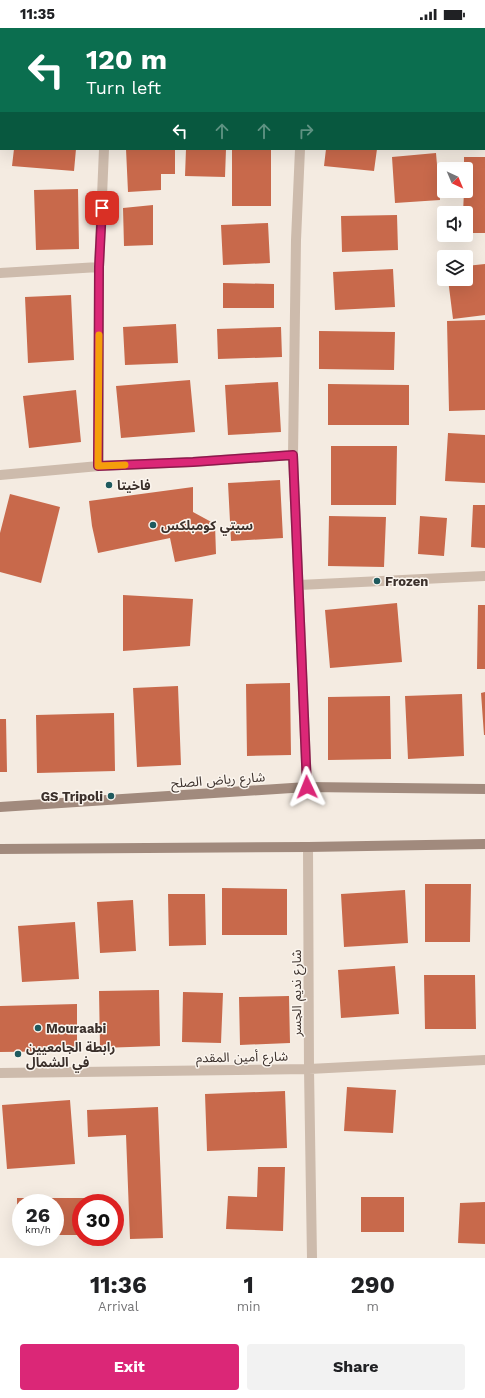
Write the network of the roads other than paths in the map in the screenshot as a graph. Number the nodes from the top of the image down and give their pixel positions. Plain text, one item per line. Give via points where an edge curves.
1 (104, 150) edge
2 (300, 150) edge
3 (99, 267) junction
4 (0, 273) edge
5 (293, 455) junction
6 (98, 466) junction
7 (0, 475) edge
8 (485, 576) edge
9 (299, 585) junction
10 (307, 787) junction
11 (485, 789) edge
12 (0, 807) edge
13 (485, 844) edge
14 (308, 847) junction
15 (0, 849) edge
16 (485, 1060) edge
17 (309, 1070) junction
18 (0, 1073) edge
19 (312, 1258) edge

1 - 3 street
2 - 5 street
3 - 4 street
3 - 6 street
5 - 6 street
5 - 9 street
6 - 7 street
8 - 9 street
9 - 10 street
10 - 11 street, شارع رياض الصلح
10 - 12 street, شارع رياض الصلح
13 - 14 street
14 - 15 street
14 - 17 street, شارع نديم الجسر
16 - 17 street, شارع أمين المقدم
17 - 18 street, شارع أمين المقدم
17 - 19 street, شارع نديم الجسر

